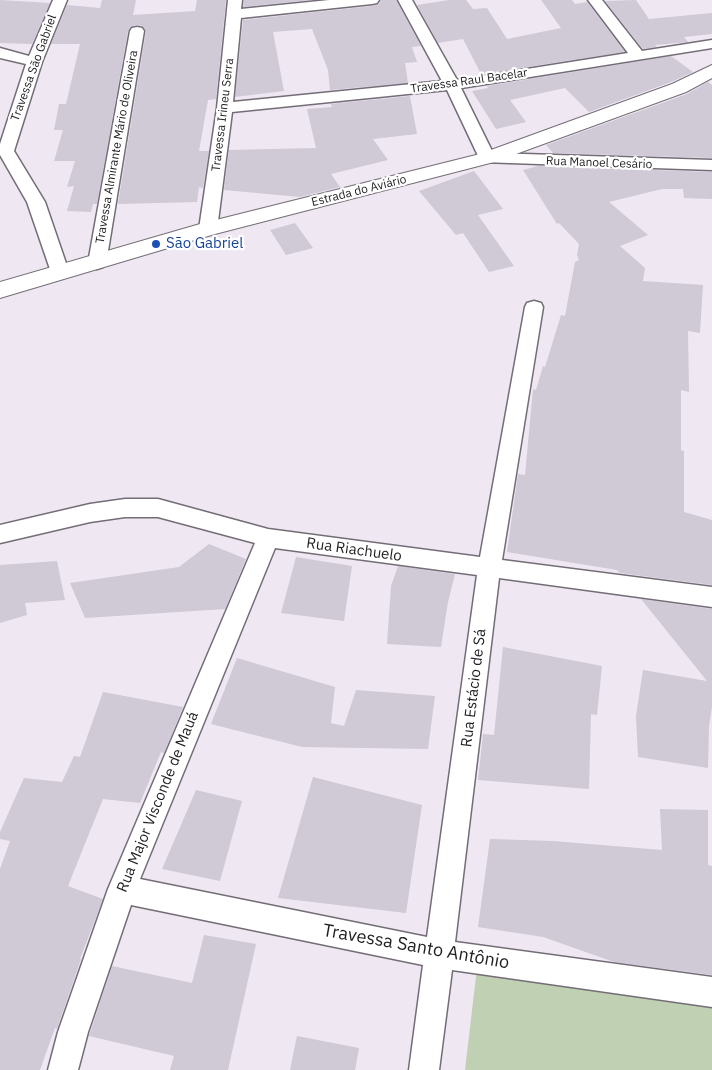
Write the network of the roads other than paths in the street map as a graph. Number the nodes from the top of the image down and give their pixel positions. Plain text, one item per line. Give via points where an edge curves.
1 (60, 0) edge
2 (372, 0) edge
3 (405, 0) edge
4 (595, 0) edge
5 (234, 7) edge
6 (137, 31) dead end
7 (712, 44) edge
8 (0, 53) edge
9 (639, 57) junction
10 (34, 62) junction
11 (712, 71) edge
12 (452, 85) junction
13 (225, 108) junction
14 (3, 151) edge
15 (487, 158) junction
16 (712, 165) edge
17 (208, 229) junction
18 (97, 262) junction
19 (60, 272) junction
20 (0, 290) edge
21 (534, 307) dead end
22 (0, 534) edge
23 (268, 538) junction
24 (489, 568) junction
25 (712, 597) edge
26 (122, 889) junction
27 (439, 954) junction
28 (712, 992) edge
29 (63, 1070) edge
30 (424, 1070) edge

1 - 10 street, Travessa São Gabriel
2 - 5 street
3 - 12 street
4 - 9 street
5 - 13 street, Travessa Irineu Serra
6 - 18 street, Travessa Almirante Mário de Oliveira
7 - 9 street, Travessa Raul Bacelar
8 - 10 street
9 - 12 street, Travessa Raul Bacelar
10 - 14 street, Travessa São Gabriel
11 - 15 street, Estrada do Aviário via 679,88
12 - 13 street, Travessa Raul Bacelar
12 - 15 street
13 - 17 street, Travessa Irineu Serra
14 - 19 street, Travessa São Gabriel via 36,202
15 - 16 street, Rua Manoel Cesário
15 - 17 street, Estrada do Aviário
17 - 18 street, Estrada do Aviário
18 - 19 street, Estrada do Aviário
19 - 20 street, Estrada do Aviário
21 - 24 street, Rua Estácio de Sá
22 - 23 street, Rua Riachuelo via 90,512 158,508
23 - 24 street, Rua Riachuelo
23 - 26 street, Rua Major Visconde de Mauá
24 - 25 street, Rua Riachuelo
24 - 27 street, Rua Estácio de Sá
26 - 27 street, Travessa Santo Antônio
26 - 29 street, Rua Major Visconde de Mauá via 72,1032
27 - 28 street, Travessa Santo Antônio
27 - 30 street, Rua Estácio de Sá

